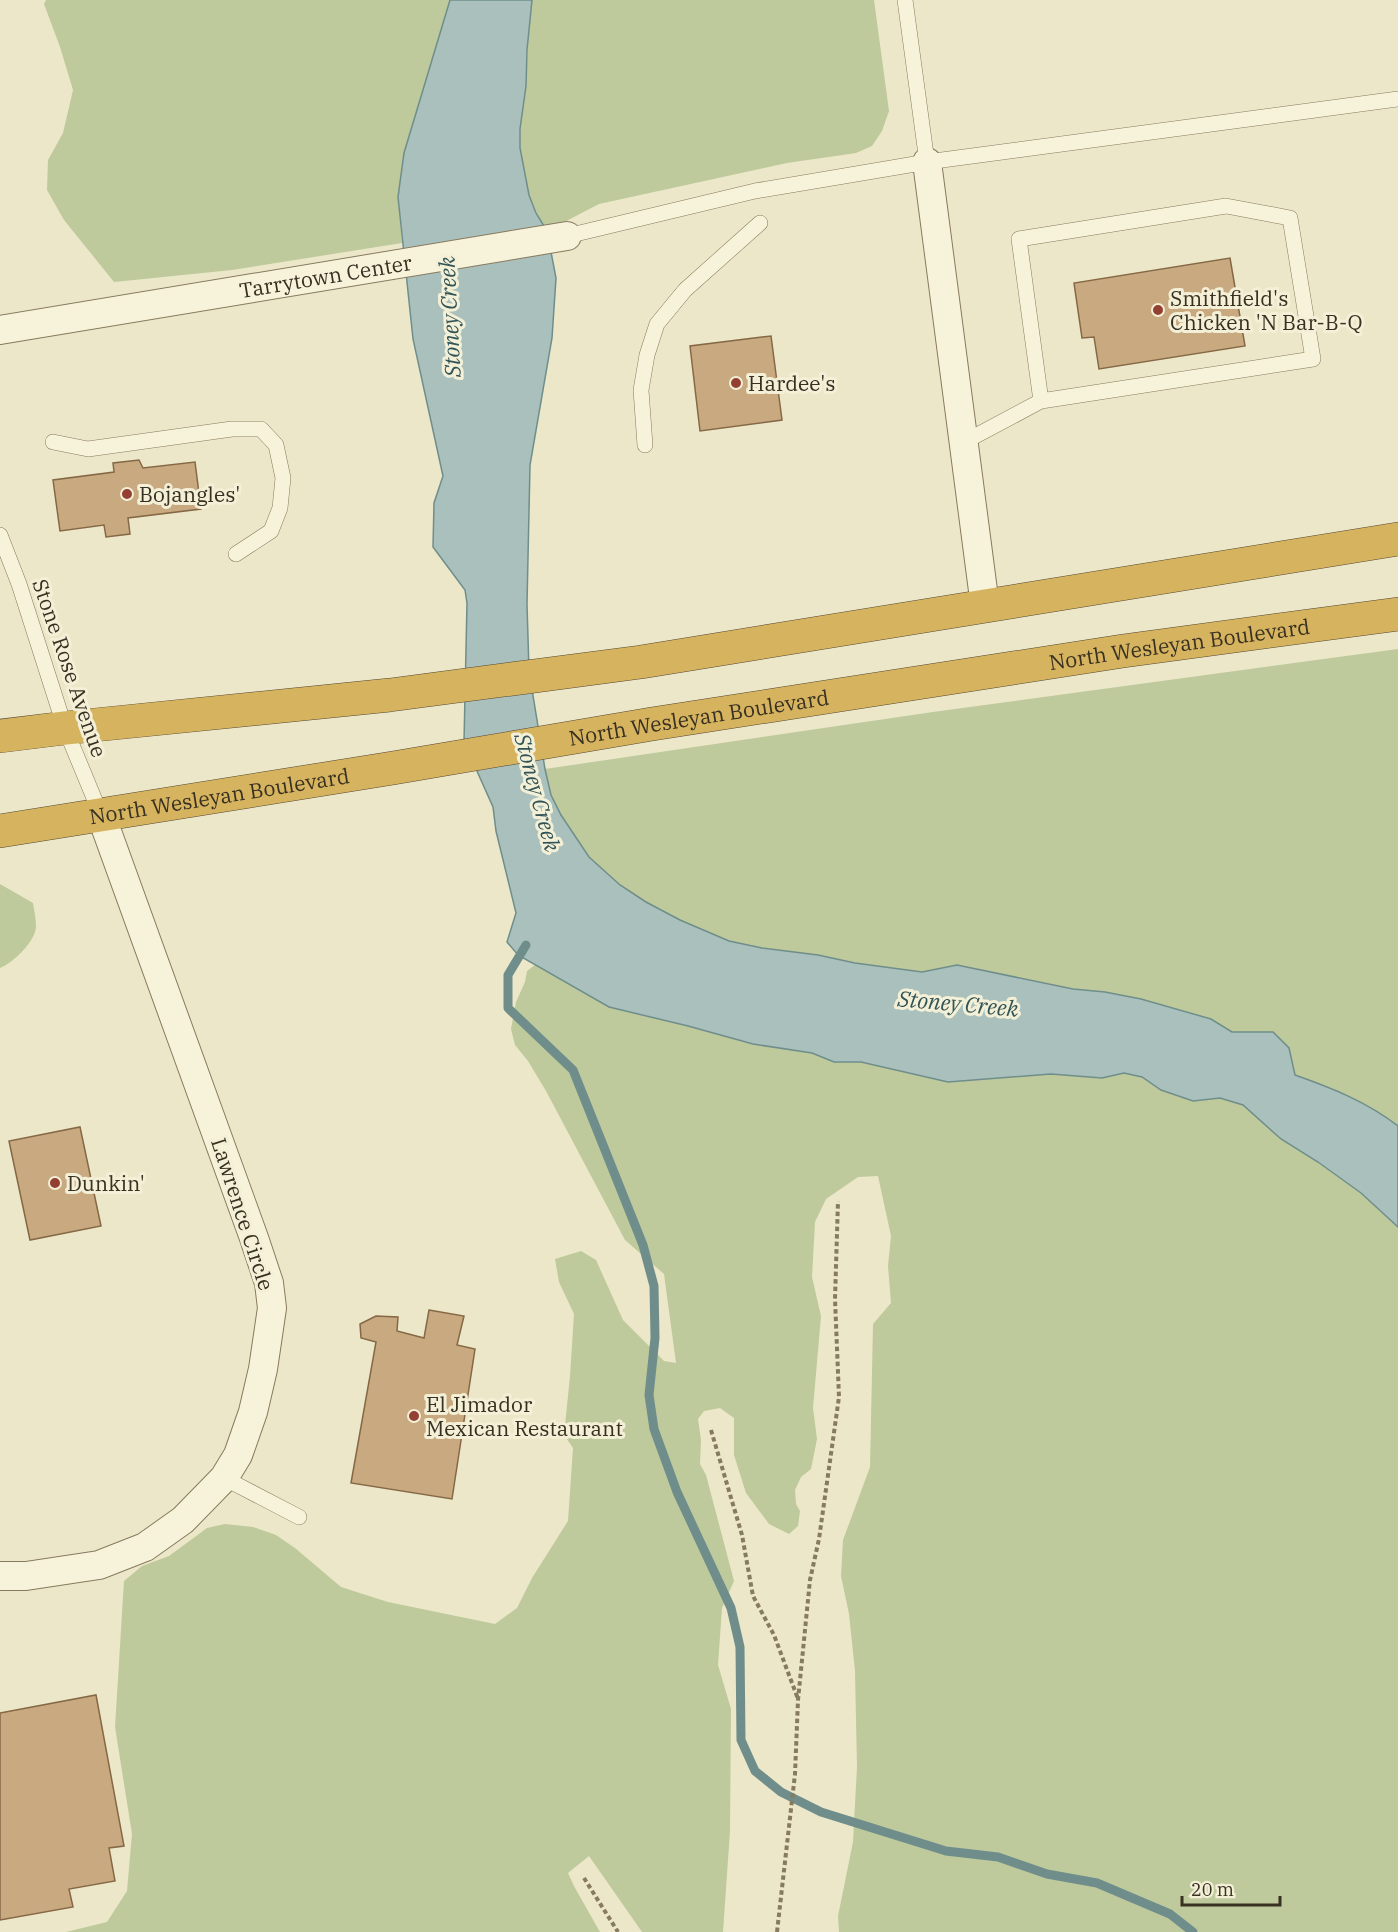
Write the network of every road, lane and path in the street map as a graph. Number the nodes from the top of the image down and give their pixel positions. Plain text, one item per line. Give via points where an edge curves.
1 (905, 0) edge
2 (1398, 99) edge
3 (927, 162) junction
4 (760, 223) dead end
5 (567, 236) joint
6 (0, 330) edge
7 (1041, 401) junction
8 (53, 442) dead end
9 (964, 442) junction
10 (645, 445) dead end
11 (0, 535) edge
12 (1398, 539) edge
13 (236, 554) dead end
14 (985, 606) junction
15 (1398, 614) edge
16 (65, 728) junction
17 (0, 736) edge
18 (101, 815) junction
19 (0, 831) edge
20 (838, 1201) dead end
21 (711, 1430) dead end
22 (224, 1478) junction
23 (299, 1517) dead end
24 (0, 1576) edge
25 (798, 1700) junction
26 (584, 1878) dead end
27 (618, 1932) edge
28 (777, 1932) edge

1 - 3 lane
2 - 3 lane, Tarrytown Center
3 - 5 lane, Tarrytown Center via 755,191
3 - 9 street
4 - 10 lane via 685,290 657,324 641,390
5 - 6 street, Tarrytown Center
7 - 7 lane via 1313,359 1290,218 1226,206 1019,239
7 - 9 lane
8 - 13 lane via 88,449 232,429 261,429 276,445 283,477 280,508 271,531
9 - 14 street
11 - 16 lane, Stone Rose Avenue
12 - 14 highway
14 - 16 highway via 641,662 390,695
15 - 18 highway, North Wesleyan Boulevard via 1124,651 652,724
16 - 17 highway
16 - 18 lane, Stone Rose Avenue
18 - 19 highway, North Wesleyan Boulevard
18 - 22 street, Lawrence Circle via 269,1283 272,1308 254,1412 238,1455
20 - 25 path via 835,1299 839,1397 810,1580
21 - 25 path via 742,1535 753,1596 774,1635
22 - 23 lane
22 - 24 street, Lawrence Circle via 183,1520 145,1547 99,1566
25 - 28 path via 795,1774
26 - 27 path

